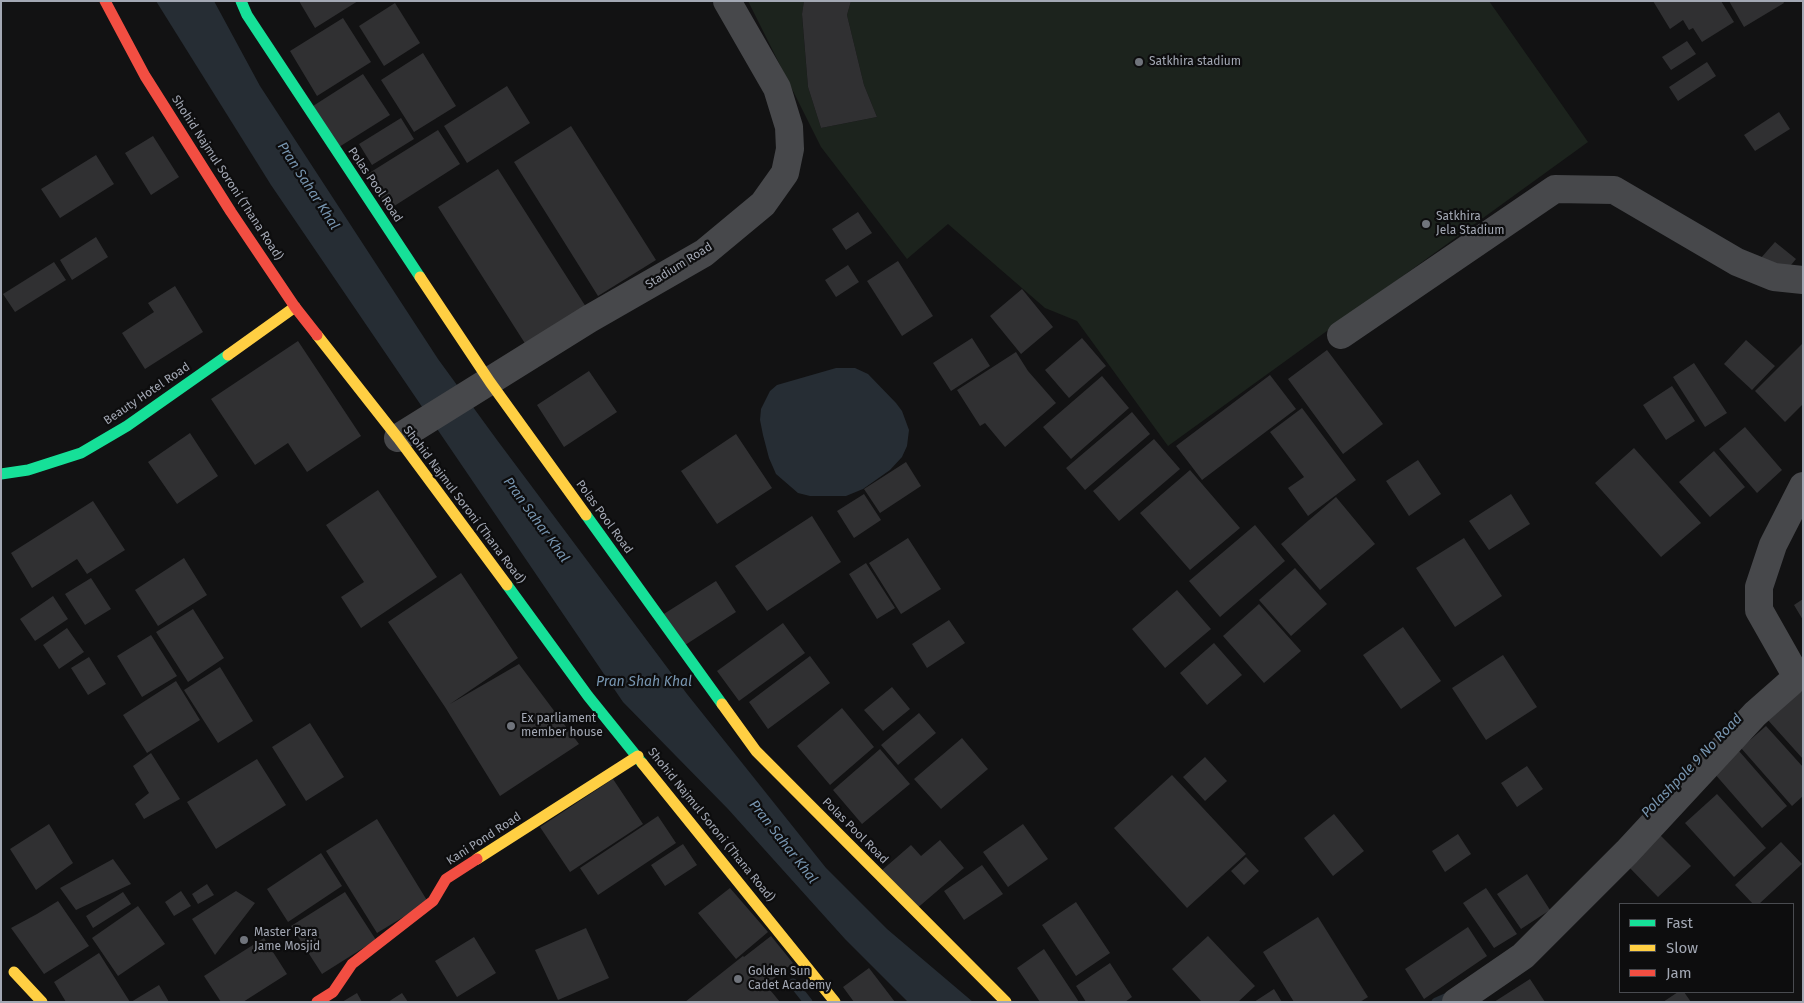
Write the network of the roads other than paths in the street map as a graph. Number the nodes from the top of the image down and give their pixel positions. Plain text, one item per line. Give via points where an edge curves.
1 (105, 1) edge
2 (241, 1) edge
3 (728, 1) edge
4 (1803, 280) edge
5 (295, 307) junction
6 (1341, 335) dead end
7 (490, 382) junction
8 (398, 438) junction
9 (1, 474) edge
10 (1803, 486) edge
11 (1800, 676) edge
12 (638, 756) junction
13 (14, 972) dead end
14 (42, 1002) edge
15 (317, 1002) edge
16 (835, 1002) edge
17 (1006, 1002) edge
18 (1456, 1002) edge

1 - 5 street, Shohid Najmul Soroni (Thana Road) via 155,92
2 - 7 street, Polas Pool Road via 263,40
3 - 7 street, Stadium Road via 777,88 788,127 790,149 785,173 763,204 704,253 589,319
4 - 6 street via 1774,276 1736,262 1614,190 1555,189
5 - 8 street, Shohid Najmul Soroni (Thana Road)
5 - 9 street, Beauty Hotel Road via 127,426 81,453 28,470
7 - 8 street, Stadium Road
7 - 17 street, Polas Pool Road via 756,750
8 - 12 street, Shohid Najmul Soroni (Thana Road) via 588,696
10 - 11 street via 1773,545 1759,587 1759,610
11 - 18 street via 1755,714 1627,852 1523,956
12 - 15 street, Kani Pond Road via 446,879 433,901 352,964 333,992
12 - 16 street, Shohid Najmul Soroni (Thana Road)
13 - 14 street

